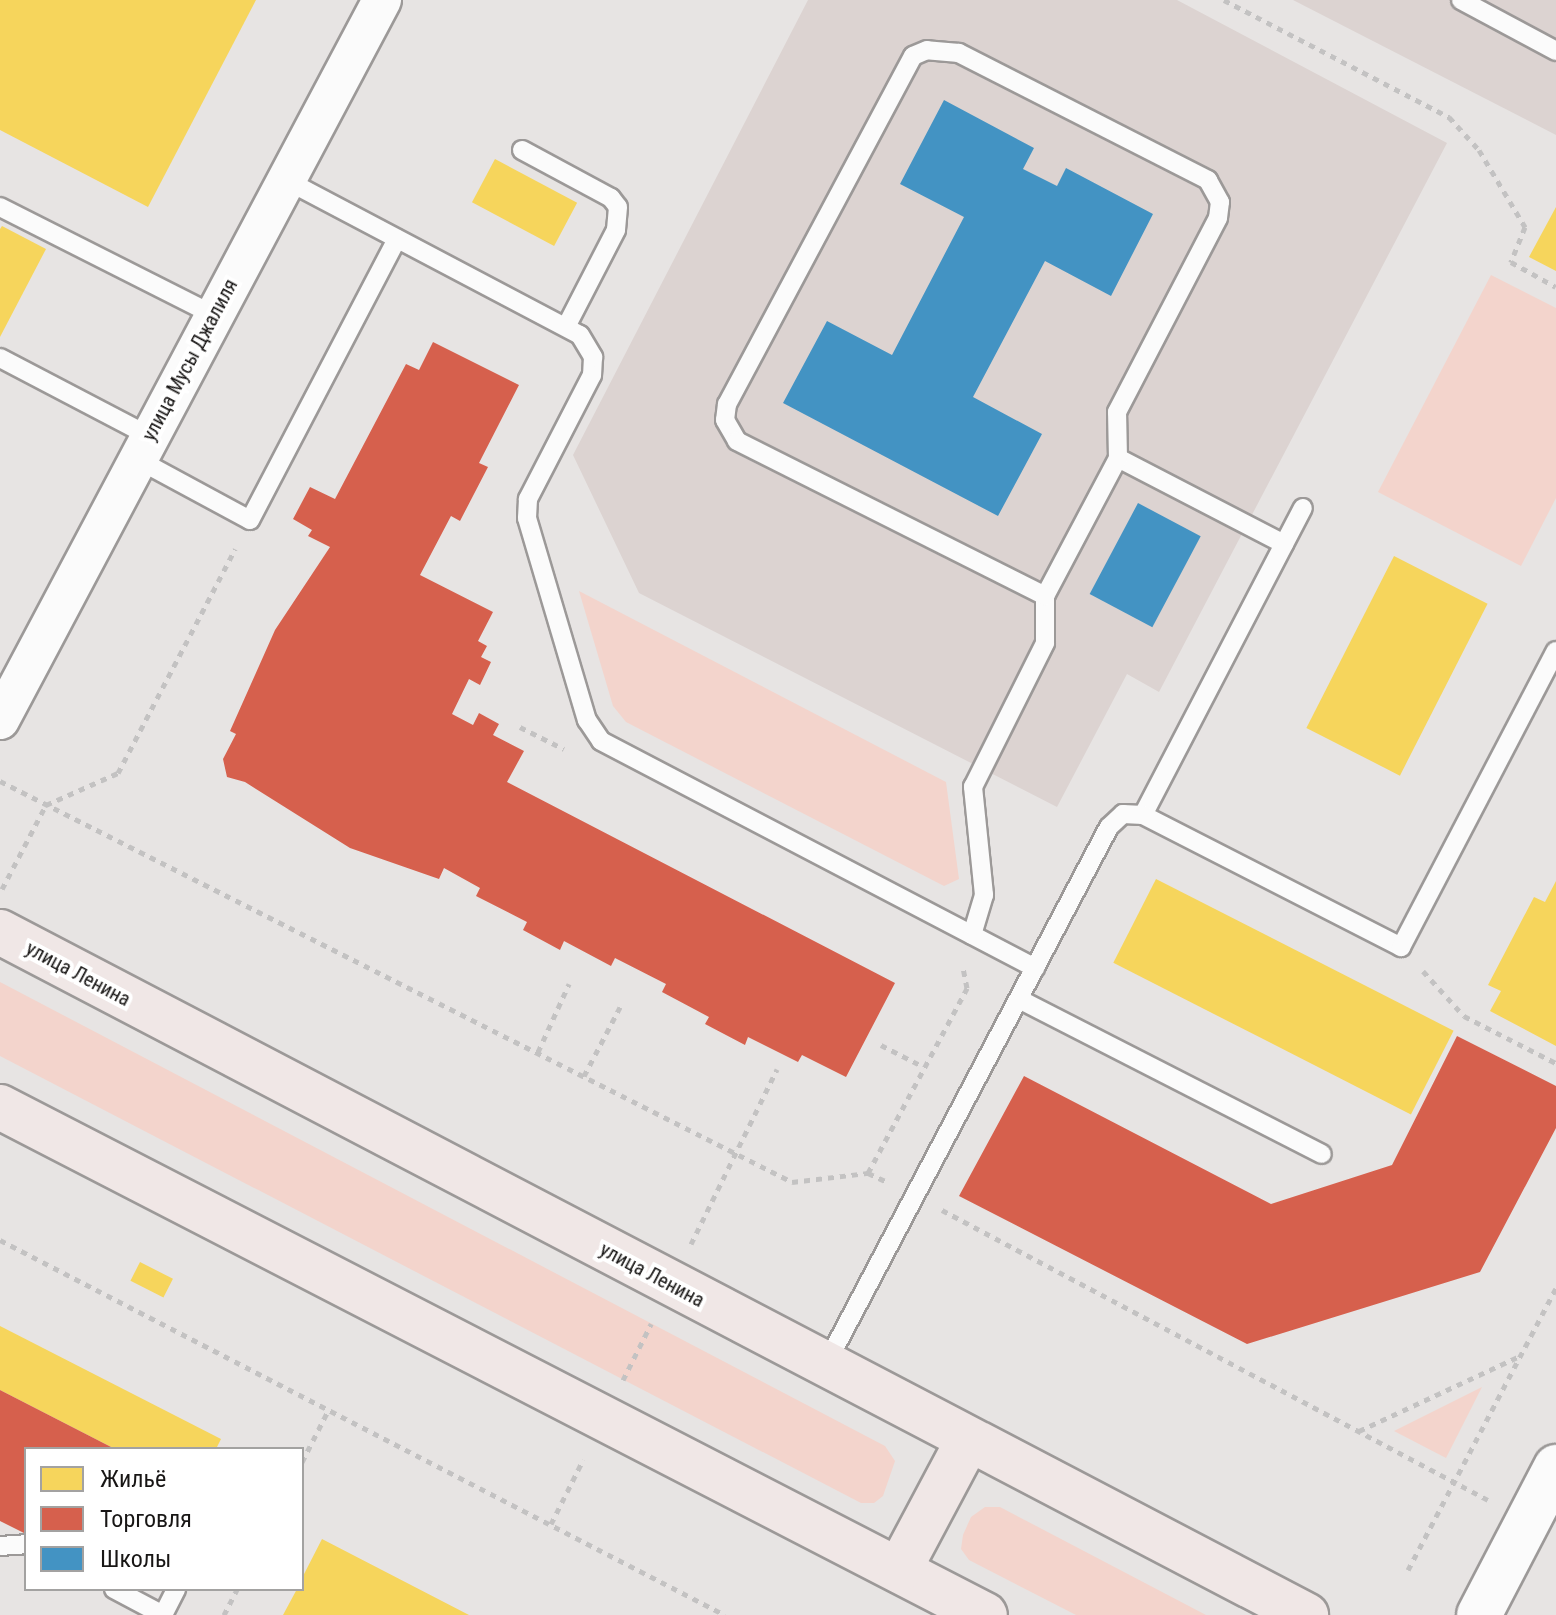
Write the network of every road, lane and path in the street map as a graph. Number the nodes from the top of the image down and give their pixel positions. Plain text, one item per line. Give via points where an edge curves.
1 (382, 0) edge
2 (1224, 0) edge
3 (1461, 0) edge
4 (1556, 51) edge
5 (522, 150) dead end
6 (286, 180) junction
7 (0, 207) edge
8 (397, 239) junction
9 (1556, 287) edge
10 (214, 315) junction
11 (566, 327) junction
12 (0, 358) edge
13 (143, 448) junction
14 (1118, 458) junction
15 (1303, 508) dead end
16 (250, 520) junction
17 (1284, 544) junction
18 (1045, 596) junction
19 (1556, 651) edge
20 (0, 720) edge
21 (520, 727) dead end
22 (577, 756) dead end
23 (0, 781) edge
24 (46, 805) junction
25 (1143, 815) junction
26 (0, 893) edge
27 (0, 932) edge
28 (972, 935) junction
29 (1401, 947) junction
30 (962, 961) dead end
31 (1035, 968) junction
32 (569, 984) dead end
33 (1019, 999) junction
34 (620, 1007) dead end
35 (881, 1045) dead end
36 (538, 1052) junction
37 (1556, 1063) edge
38 (924, 1067) junction
39 (777, 1069) dead end
40 (584, 1076) junction
41 (0, 1107) edge
42 (736, 1152) junction
43 (1322, 1154) dead end
44 (868, 1173) junction
45 (915, 1196) junction
46 (0, 1240) edge
47 (670, 1285) junction
48 (1556, 1288) edge
49 (1521, 1355) junction
50 (825, 1366) junction
51 (329, 1409) junction
52 (605, 1415) junction
53 (1358, 1432) junction
54 (968, 1440) junction
55 (304, 1458) edge
56 (1556, 1467) edge
57 (1454, 1482) junction
58 (551, 1524) junction
59 (24, 1544) edge
60 (0, 1546) edge
61 (899, 1570) junction
62 (1408, 1570) dead end
63 (118, 1591) edge
64 (175, 1591) edge
65 (236, 1591) edge
66 (163, 1615) edge
67 (224, 1615) edge
68 (725, 1615) edge
69 (985, 1615) edge
70 (1306, 1615) edge
71 (1479, 1615) edge

1 - 6 street, улица Мусы Джалиля
2 - 9 path via 1449,117 1479,150 1525,227 1511,262
3 - 4 lane
5 - 11 lane via 611,198 618,207 616,230
6 - 8 lane
6 - 10 street, улица Мусы Джалиля
7 - 10 lane
8 - 11 lane
8 - 16 lane
10 - 13 street, улица Мусы Джалиля
11 - 28 lane via 580,335 593,357 592,375 528,499 527,518 594,731 601,741
12 - 13 lane
13 - 16 lane
13 - 20 street, улица Мусы Джалиля
14 - 17 lane
14 - 18 lane
14 - 18 lane via 1117,412 1218,218 1217,191 1208,180 959,53 941,49 913,56 727,404 725,420 737,441
15 - 17 lane
16 - 24 path via 118,773
17 - 25 lane
18 - 28 lane via 1045,643 973,787 984,895
19 - 29 lane
21 - 22 path
23 - 24 path
24 - 26 path
24 - 36 path
25 - 29 lane
25 - 31 lane via 1123,814 1109,827
27 - 47 main road, улица Ленина
28 - 31 lane
29 - 37 path via 1464,1016
30 - 38 path via 967,988
31 - 33 lane
32 - 36 path
33 - 43 lane
33 - 45 lane
34 - 40 path
35 - 38 path
36 - 40 path
38 - 44 path
39 - 42 path
40 - 42 path
41 - 52 main road
42 - 44 path via 792,1182
42 - 47 path
44 - 45 path
45 - 50 lane
45 - 53 path
46 - 51 path
47 - 50 main road, улица Ленина
47 - 52 path
48 - 49 path
49 - 53 path
49 - 57 path
50 - 54 main road, улица Ленина
51 - 55 path
51 - 58 path
52 - 58 path
52 - 61 main road
53 - 57 path
54 - 61 main road
54 - 70 main road, улица Ленина
56 - 71 street
57 - 62 path
58 - 68 path
59 - 60 lane
61 - 69 main road
63 - 66 lane
64 - 66 lane
65 - 67 path

